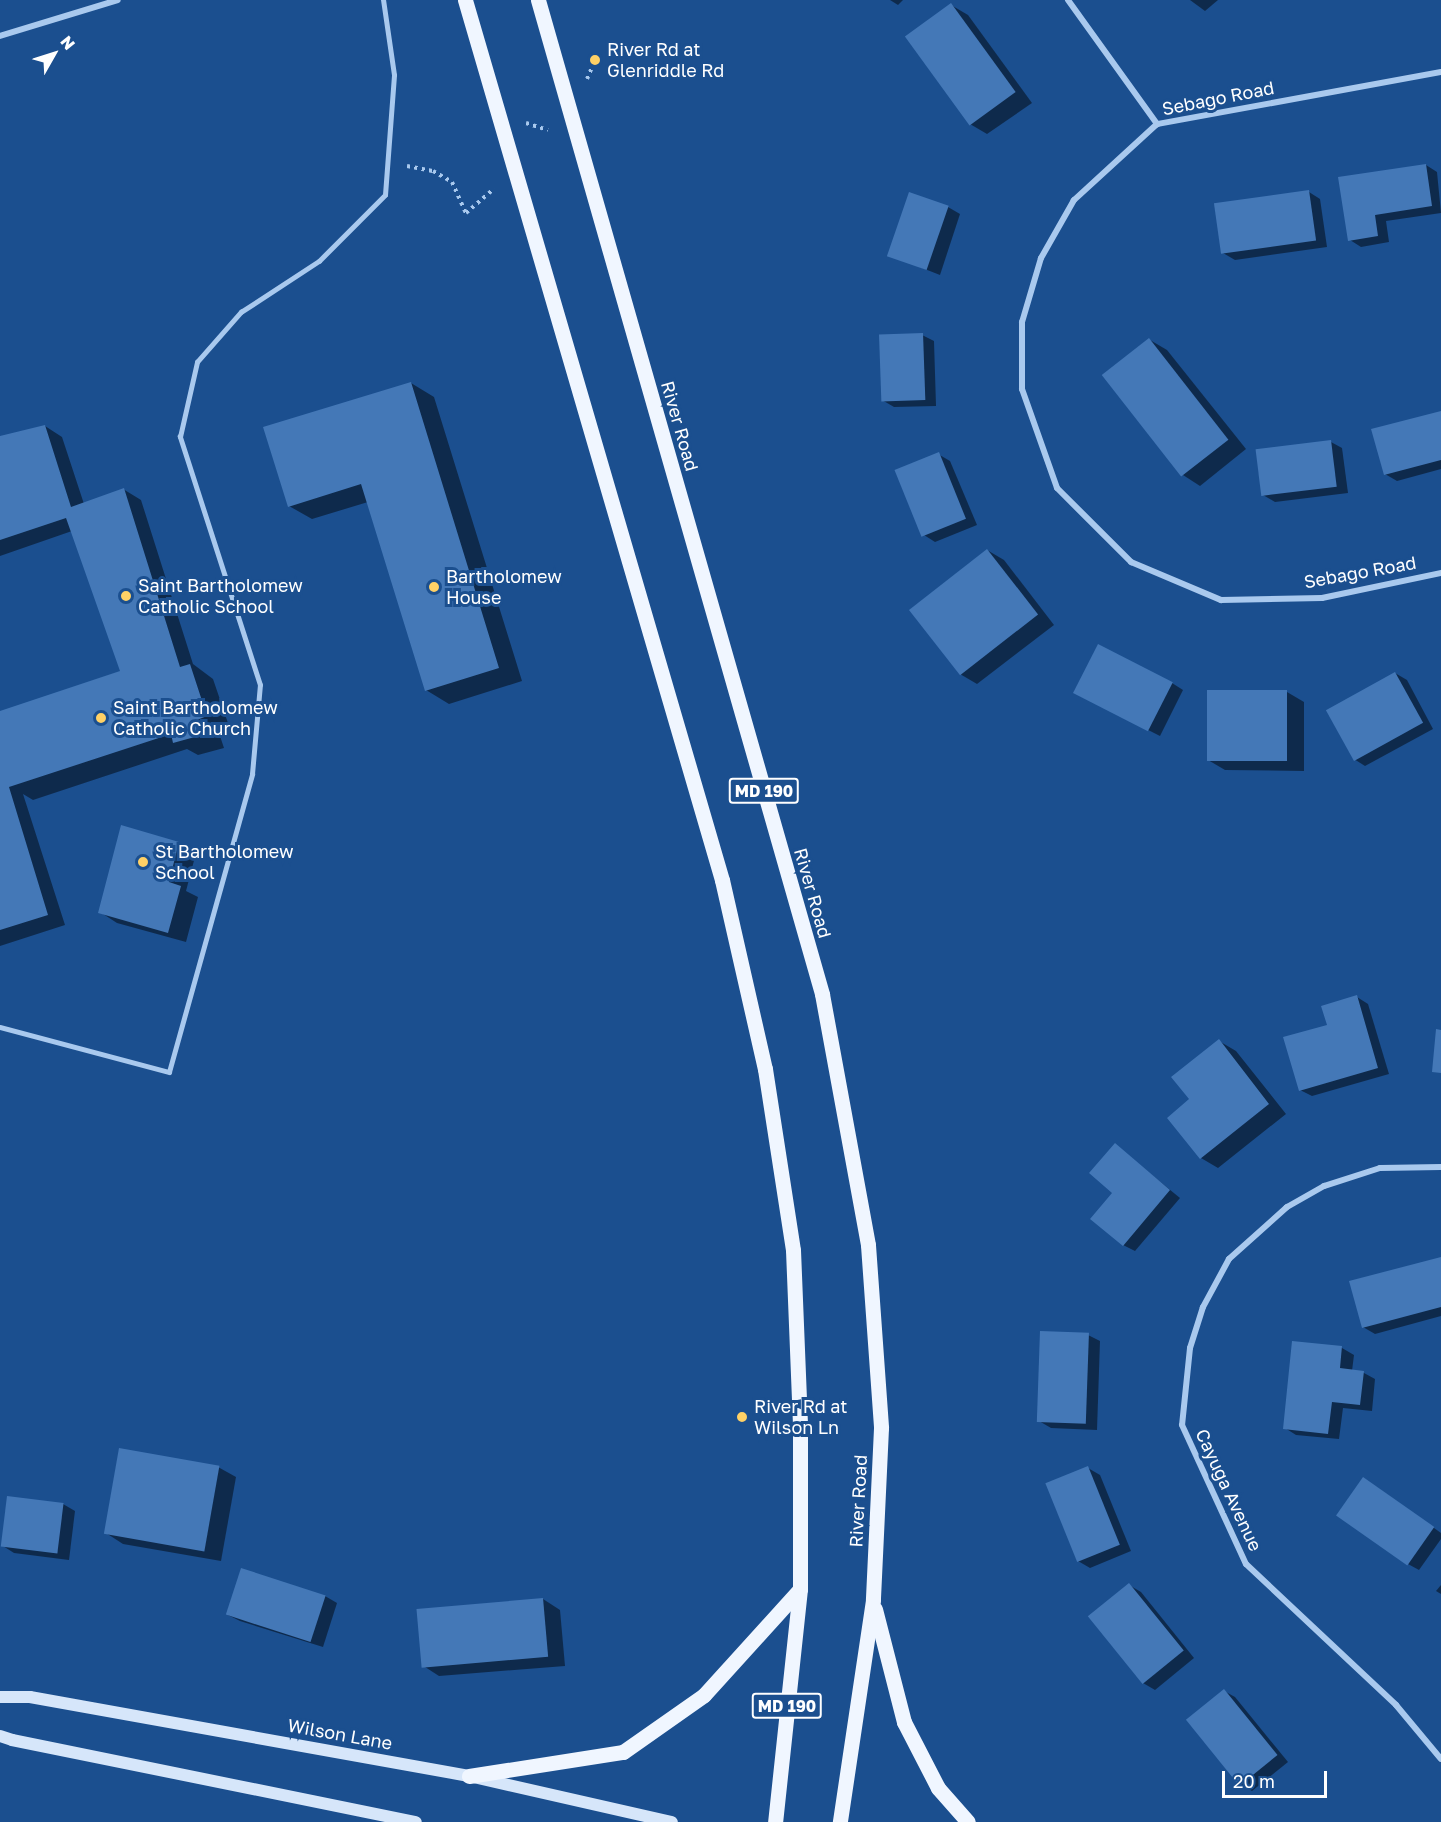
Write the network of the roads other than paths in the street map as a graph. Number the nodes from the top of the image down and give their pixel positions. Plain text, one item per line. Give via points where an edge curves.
1 (118, 0) edge
2 (383, 0) edge
3 (465, 0) edge
4 (538, 0) edge
5 (1068, 0) edge
6 (0, 36) edge
7 (1441, 72) edge
8 (1157, 124) junction
9 (1441, 573) edge
10 (0, 1026) edge
11 (1441, 1167) edge
12 (800, 1589) junction
13 (873, 1600) junction
14 (0, 1697) edge
15 (0, 1736) edge
16 (1441, 1759) edge
17 (469, 1776) junction
18 (416, 1822) edge
19 (672, 1822) edge
20 (775, 1822) edge
21 (840, 1822) edge
22 (969, 1822) edge

1 - 6 street
2 - 10 lane via 394,75 385,195 319,261 241,312 197,362 180,436 260,685 252,774 169,1072
3 - 12 main road, MD 190 via 722,880 765,1069 793,1250 800,1424
4 - 13 main road, River Road / MD 190 via 822,994 868,1245 881,1428
5 - 8 street
7 - 8 street, Sebago Road
8 - 9 street, Sebago Road via 1074,200 1041,258 1022,322 1022,389 1057,489 1131,562 1221,600 1322,598
11 - 16 street, Cayuga Avenue via 1380,1168 1324,1186 1287,1207 1229,1259 1203,1307 1190,1348 1182,1425 1246,1564 1396,1705
12 - 17 main road via 704,1695 623,1752
12 - 20 main road, MD 190
13 - 21 main road, River Road / MD 190
13 - 22 main road via 904,1722 938,1788
14 - 17 main road, Wilson Lane via 30,1697
15 - 18 main road
17 - 19 main road, Wilson Lane

